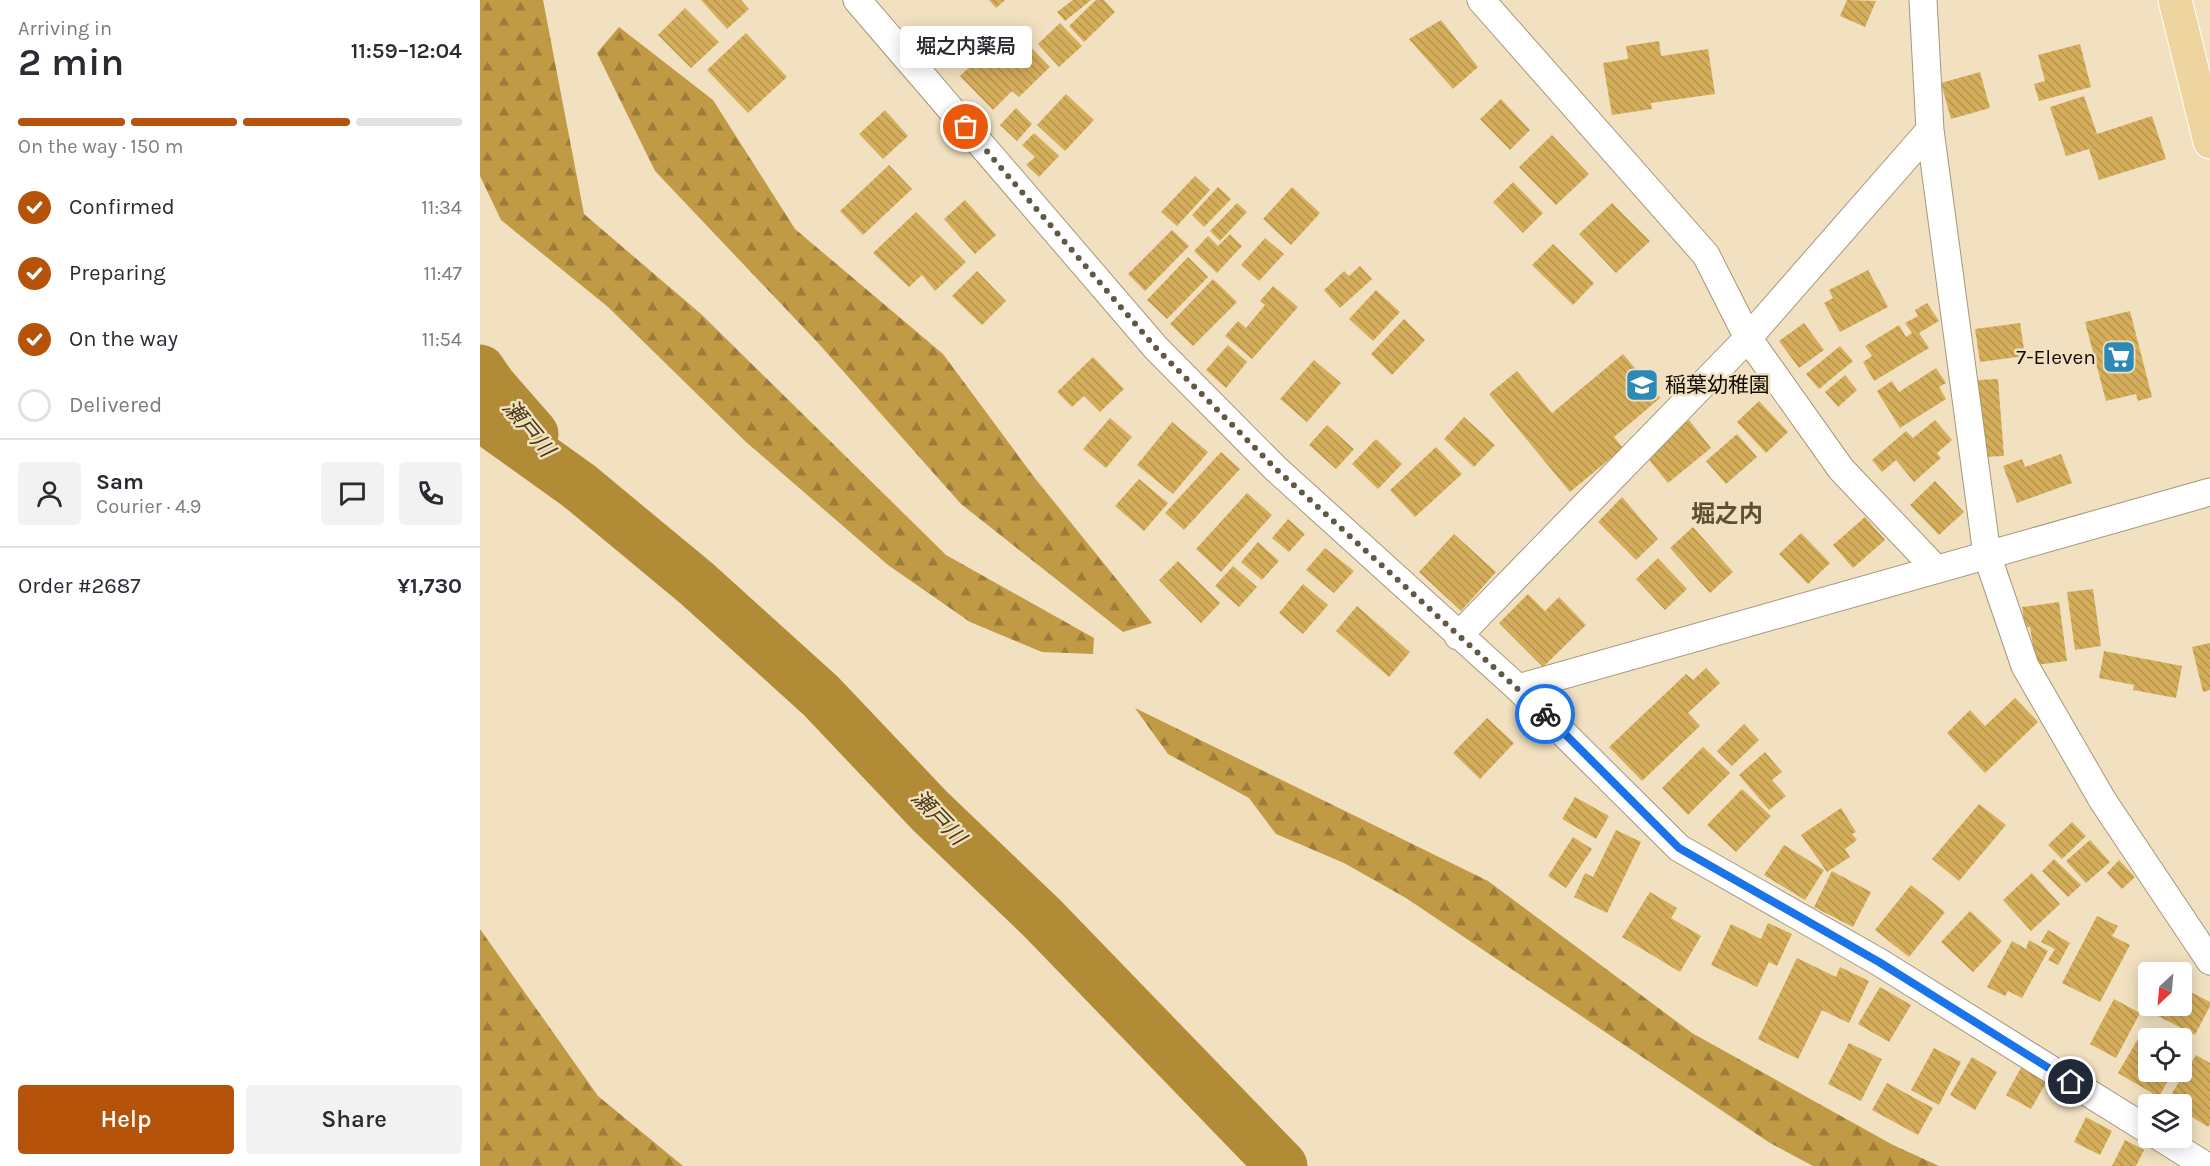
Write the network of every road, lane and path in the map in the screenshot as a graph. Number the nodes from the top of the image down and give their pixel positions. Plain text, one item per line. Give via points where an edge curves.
1 (857, 0) edge
2 (1481, 0) edge
3 (1923, 0) edge
4 (2175, 0) edge
5 (1930, 130) junction
6 (2210, 142) edge
7 (1748, 338) junction
8 (2210, 492) edge
9 (1987, 555) junction
10 (1936, 569) junction
11 (1458, 636) junction
12 (1518, 688) junction
13 (2210, 961) edge
14 (2138, 1124) edge
15 (2177, 1148) edge
16 (2206, 1166) edge

1 - 11 street via 1156,348 1275,468
2 - 7 street via 1706,255
3 - 5 street
4 - 6 main road
5 - 7 street
5 - 9 street
7 - 10 street via 1841,469
7 - 11 street
8 - 9 street
9 - 10 street
9 - 13 street via 2025,666 2103,801
10 - 12 street
11 - 12 street
12 - 14 street via 1679,848 1879,962
15 - 16 street

